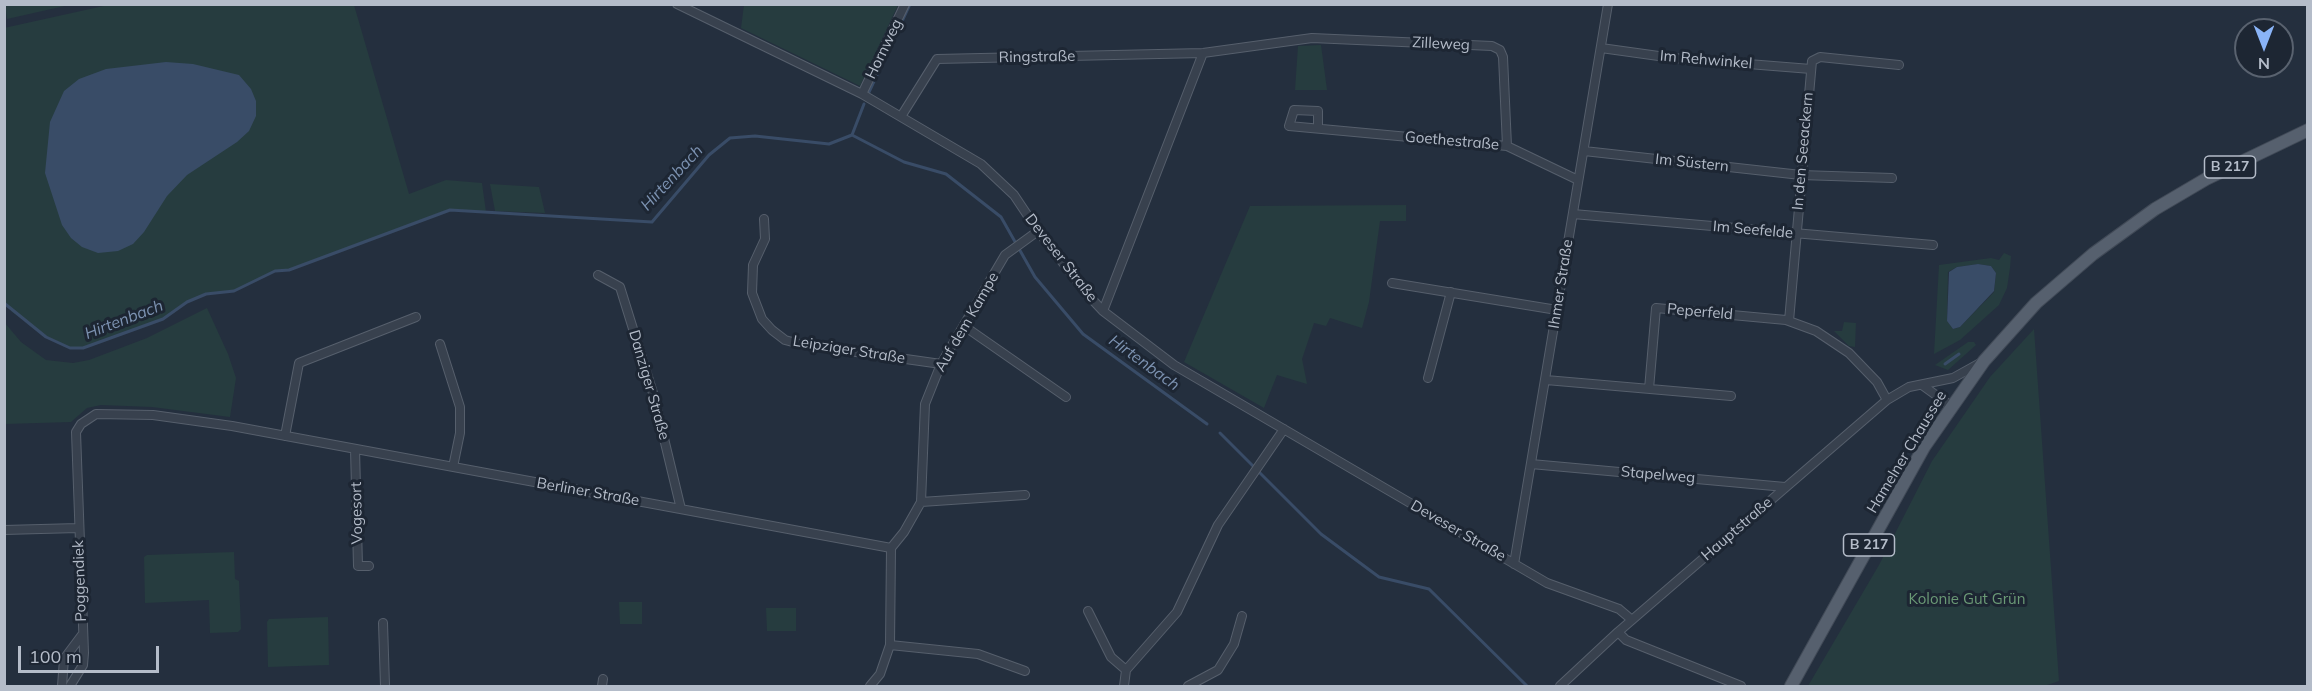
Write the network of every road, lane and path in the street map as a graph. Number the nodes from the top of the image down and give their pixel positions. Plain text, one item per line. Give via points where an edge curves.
1 (677, 4) edge
2 (905, 4) edge
3 (1608, 4) edge
4 (1284, 41) joint
5 (1601, 48) junction
6 (1203, 53) junction
7 (1899, 65) dead end
8 (1811, 69) junction
9 (862, 94) junction
10 (902, 115) junction
11 (1318, 129) dead end
12 (2307, 130) edge
13 (1507, 146) junction
14 (1584, 151) junction
15 (1801, 175) junction
16 (1892, 178) dead end
17 (1578, 180) junction
18 (1573, 214) junction
19 (764, 219) dead end
20 (1038, 231) junction
21 (1796, 234) junction
22 (1933, 245) dead end
23 (598, 274) dead end
24 (1392, 283) dead end
25 (1451, 292) junction
26 (1557, 310) junction
27 (1103, 311) junction
28 (416, 317) dead end
29 (1790, 321) junction
30 (964, 326) junction
31 (441, 344) dead end
32 (1984, 361) junction
33 (941, 364) junction
34 (1428, 378) dead end
35 (1546, 380) junction
36 (1922, 385) junction
37 (1648, 389) junction
38 (1731, 396) dead end
39 (1066, 397) dead end
40 (1887, 400) junction
41 (1951, 406) junction
42 (96, 414) joint
43 (1284, 429) junction
44 (285, 436) junction
45 (356, 449) junction
46 (1531, 464) junction
47 (453, 467) junction
48 (1785, 487) junction
49 (1024, 495) dead end
50 (921, 502) junction
51 (681, 509) junction
52 (78, 528) junction
53 (4, 530) edge
54 (891, 548) junction
55 (1514, 564) junction
56 (369, 566) dead end
57 (1088, 611) dead end
58 (1242, 616) dead end
59 (1632, 620) junction
60 (383, 623) dead end
61 (1618, 632) junction
62 (82, 635) junction
63 (890, 645) junction
64 (1126, 670) junction
65 (1025, 671) dead end
66 (62, 687) edge
67 (70, 687) edge
68 (385, 687) edge
69 (870, 687) edge
70 (1124, 687) edge
71 (1188, 687) edge
72 (1560, 687) edge
73 (1741, 687) edge
74 (1791, 687) edge

1 - 9 street, Deveser Straße
2 - 9 street, Hornweg
3 - 5 street, Ihmer Straße
4 - 6 street, Ringstraße
4 - 13 street, Zilleweg via 1312,38 1496,47 1503,57
5 - 8 street, Im Rehwinkel
5 - 14 street, Ihmer Straße
6 - 10 street, Ringstraße via 937,59
6 - 27 street
7 - 8 street via 1820,57 1812,61
8 - 15 street, In den Seeackern
9 - 10 street, Deveser Straße
10 - 20 street, Deveser Straße via 981,164 1014,195
11 - 13 street, Goethestraße
12 - 32 main road, B 217 via 2206,179 2155,209 2056,284
13 - 17 street, Goethestraße
14 - 15 street, Im Süstern
14 - 17 street, Ihmer Straße
15 - 16 street, Im Süstern
15 - 21 street, In den Seeackern
17 - 18 street, Ihmer Straße
18 - 21 street, Im Seefelde
18 - 26 street, Ihmer Straße
19 - 33 street, Leipziger Straße via 765,239 753,265 752,293 762,320 772,330 785,340 800,344
20 - 27 street, Deveser Straße
20 - 30 street, Auf dem Kampe via 1005,255
21 - 22 street, Im Seefelde
21 - 29 street
23 - 51 street, Danziger Straße via 620,287 653,393
24 - 25 street
25 - 26 street
25 - 34 street
26 - 35 street, Ihmer Straße
27 - 43 street, Deveser Straße via 1164,359
28 - 44 street via 299,363
29 - 37 street, Peperfeld via 1656,308
29 - 40 street, Peperfeld via 1816,331 1849,353 1877,382
30 - 33 street, Auf dem Kampe
30 - 39 street
31 - 47 street via 460,407 460,433
32 - 36 street, Hauptstraße via 1953,378
32 - 41 main road, Hamelner Chaussee / B 217
33 - 50 street, Auf dem Kampe via 925,404
35 - 37 street
35 - 46 street, Ihmer Straße
36 - 40 street, Hauptstraße via 1909,387
36 - 41 street
37 - 38 street
40 - 48 street, Hauptstraße
41 - 74 main road, Hamelner Chaussee / B 217 via 1924,447
42 - 44 street, Berliner Straße via 177,418
42 - 52 street, Poggendiek via 76,432
43 - 55 street, Deveser Straße
43 - 64 street via 1209,541 1177,612
44 - 45 street, Berliner Straße
45 - 47 street, Berliner Straße
45 - 56 street, Vogesort via 358,566
46 - 48 street, Stapelweg
46 - 55 street, Ihmer Straße
47 - 51 street, Berliner Straße
48 - 59 street, Hauptstraße
49 - 50 street
50 - 54 street, Auf dem Kampe
51 - 54 street, Berliner Straße
52 - 53 street, Poggendiek
52 - 62 street, Poggendiek
54 - 63 street
55 - 59 street, Deveser Straße via 1547,583 1619,609
57 - 64 street via 1111,657
58 - 71 street via 1234,644 1218,670
59 - 61 street, Hauptstraße
60 - 68 street
61 - 72 street, Hauptstraße
61 - 73 street via 1626,640
62 - 66 street, Poggendiek via 64,659
62 - 67 street, Poggendiek via 83,665
63 - 65 street via 978,654
63 - 69 street via 880,674
64 - 70 street

